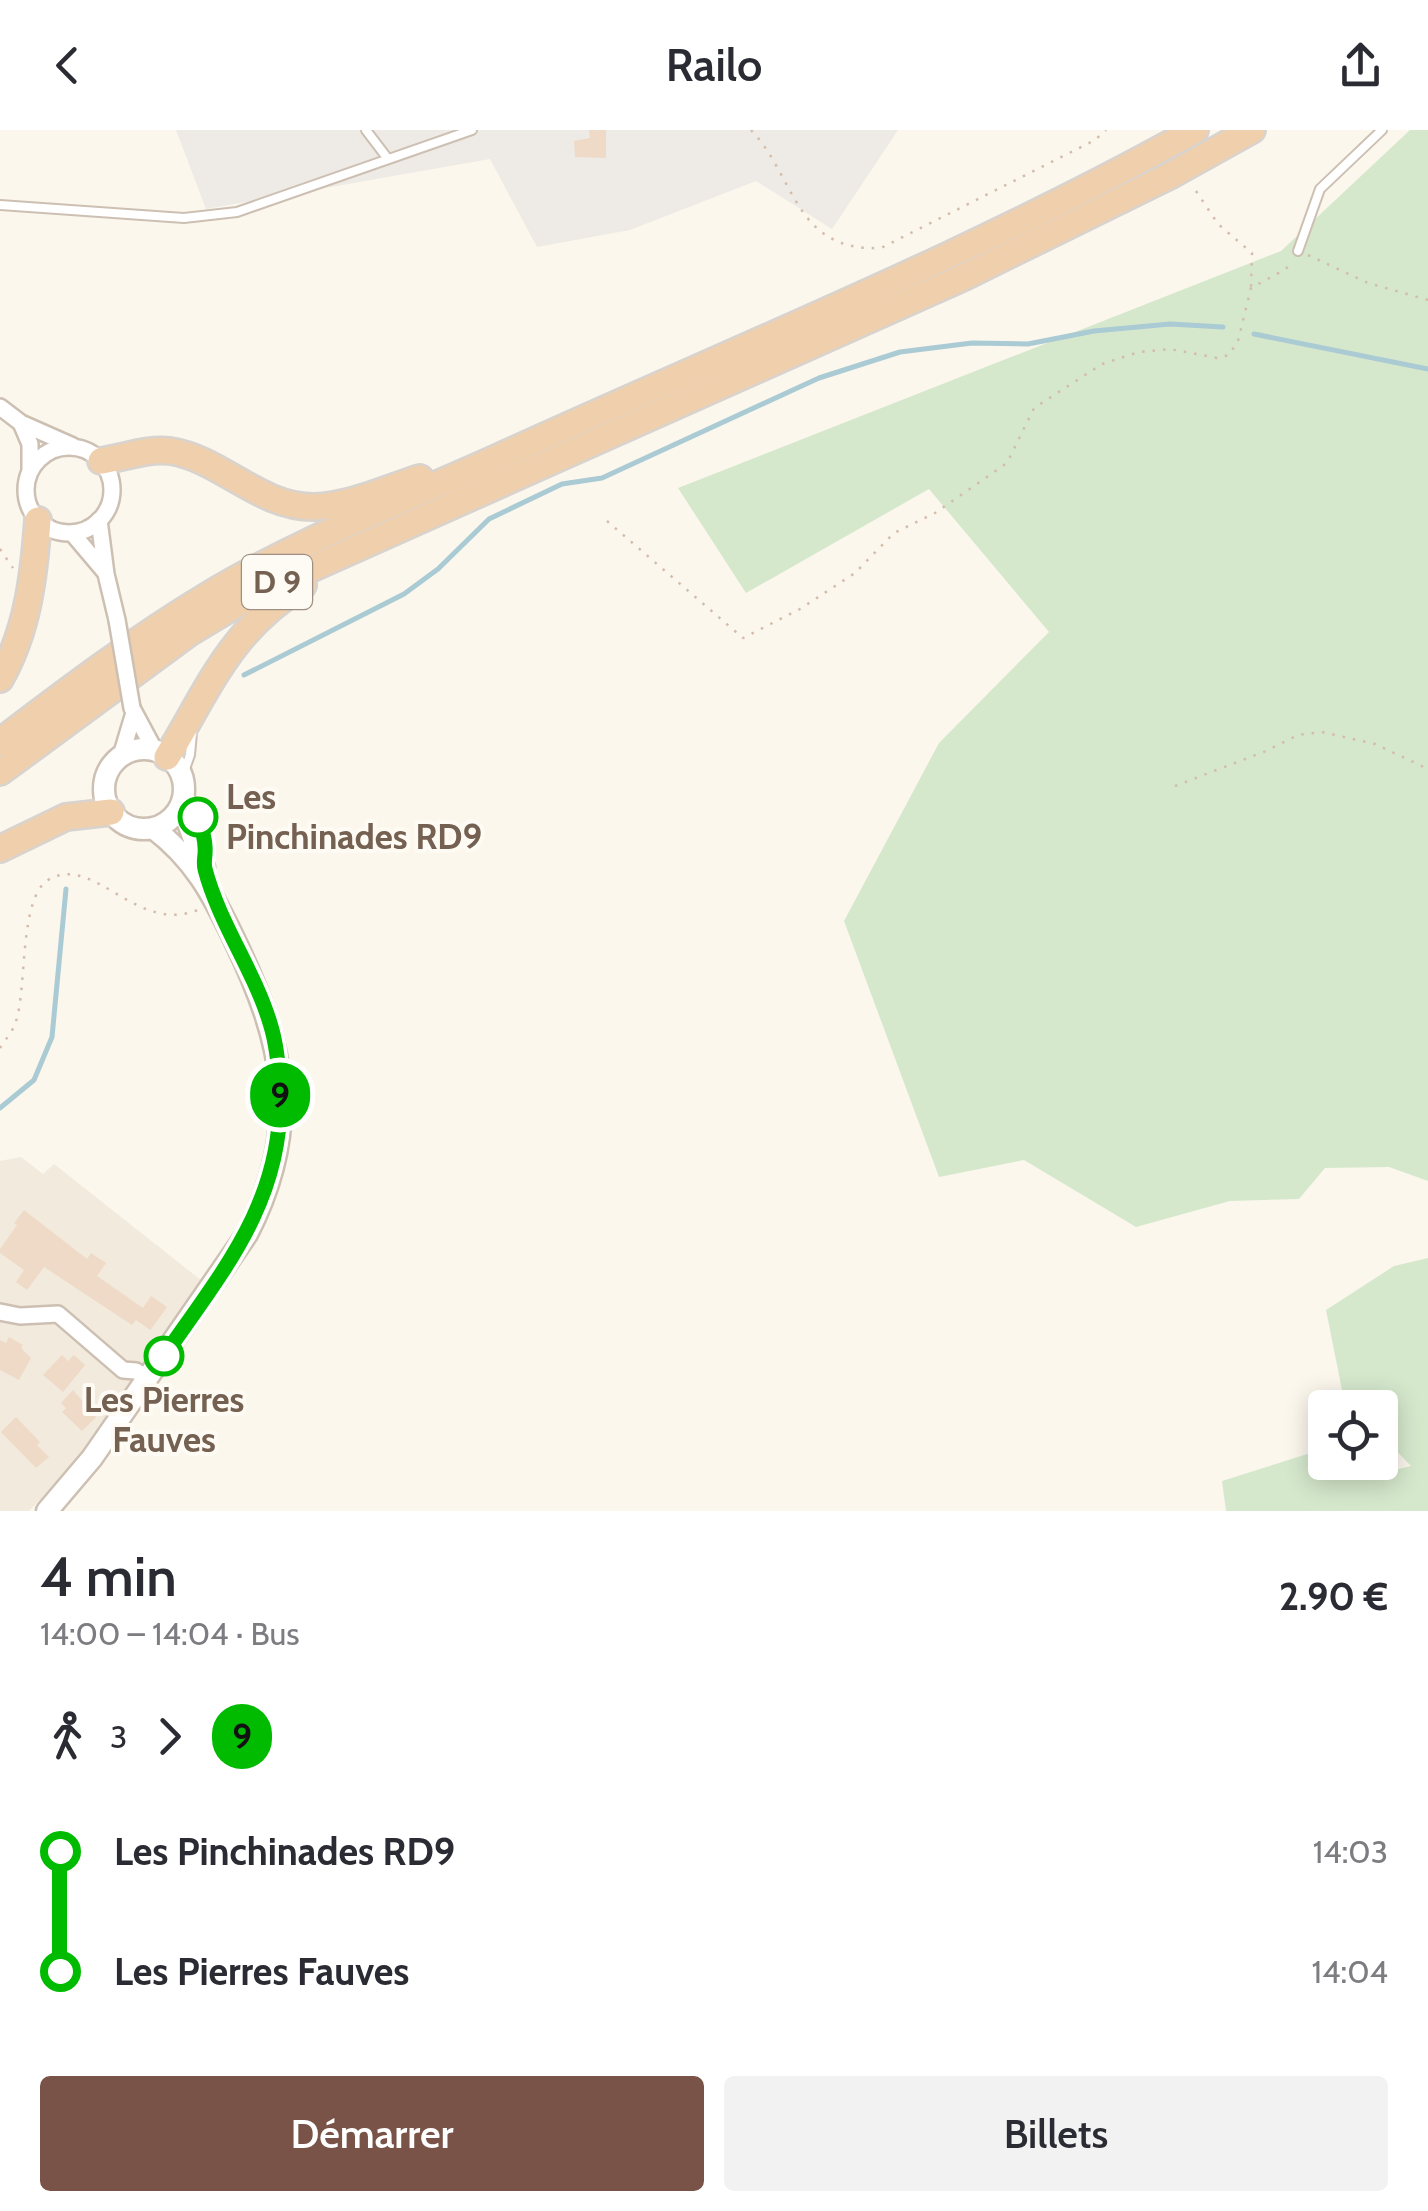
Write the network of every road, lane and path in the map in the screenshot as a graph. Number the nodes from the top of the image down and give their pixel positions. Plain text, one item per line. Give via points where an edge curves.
1 (366, 130) edge
2 (472, 130) edge
3 (752, 130) edge
4 (1106, 130) edge
5 (1252, 130) edge
6 (1382, 130) edge
7 (1192, 132) edge
8 (388, 159) junction
9 (1196, 190) dead end
10 (0, 205) edge
11 (1298, 251) junction
12 (1251, 288) junction
13 (1428, 300) edge
14 (684, 373) junction
15 (0, 407) edge
16 (21, 422) junction
17 (585, 445) junction
18 (91, 455) junction
19 (30, 473) junction
20 (38, 520) junction
21 (99, 520) junction
22 (607, 521) dead end
23 (72, 533) junction
24 (106, 574) junction
25 (0, 679) edge
26 (132, 712) junction
27 (0, 742) edge
28 (121, 756) junction
29 (1428, 769) edge
30 (0, 772) edge
31 (174, 776) junction
32 (1175, 786) dead end
33 (111, 812) junction
34 (152, 828) junction
35 (0, 849) edge
36 (216, 902) junction
37 (0, 1048) edge
38 (0, 1312) edge
39 (142, 1388) junction
40 (48, 1511) edge

1 - 8 lane
2 - 8 lane
3 - 4 path via 813,226 863,248 881,248
5 - 17 highway, D 9 via 964,277
6 - 11 lane via 1320,190
7 - 14 highway, D 9 via 935,263
8 - 10 lane via 214,217
9 - 12 path via 1218,224 1252,253
11 - 12 path via 1286,269
11 - 13 path via 1368,283
12 - 22 path via 1229,355 1170,349 1102,364 1034,408 1007,462 894,533 855,573 743,638
14 - 18 highway via 435,473 327,506 270,498 197,459 167,451
14 - 27 highway, D 9 via 257,569 85,678
15 - 16 street
16 - 18 street
16 - 19 street via 30,444
17 - 30 highway, D 9 via 252,595
17 - 31 highway via 279,600 238,641 198,699
18 - 19 street via 52,450
18 - 21 street via 112,484
19 - 20 street via 26,498
20 - 23 street
20 - 25 highway via 29,600
21 - 23 street
21 - 24 street
23 - 24 street
24 - 26 street, bridge
26 - 28 street
26 - 31 street
28 - 31 street via 143,749
28 - 33 street via 106,776
29 - 32 path via 1375,744 1322,732 1298,735
31 - 34 street via 164,823
31 - 36 street
33 - 34 street via 129,827
33 - 35 highway via 66,817
34 - 36 street via 186,855
36 - 37 path via 193,912 157,913 83,874 44,882 32,902 16,1023
36 - 39 street via 271,1025 279,1067 277,1148 247,1234
38 - 39 street via 58,1314 123,1370 136,1371
39 - 40 street

